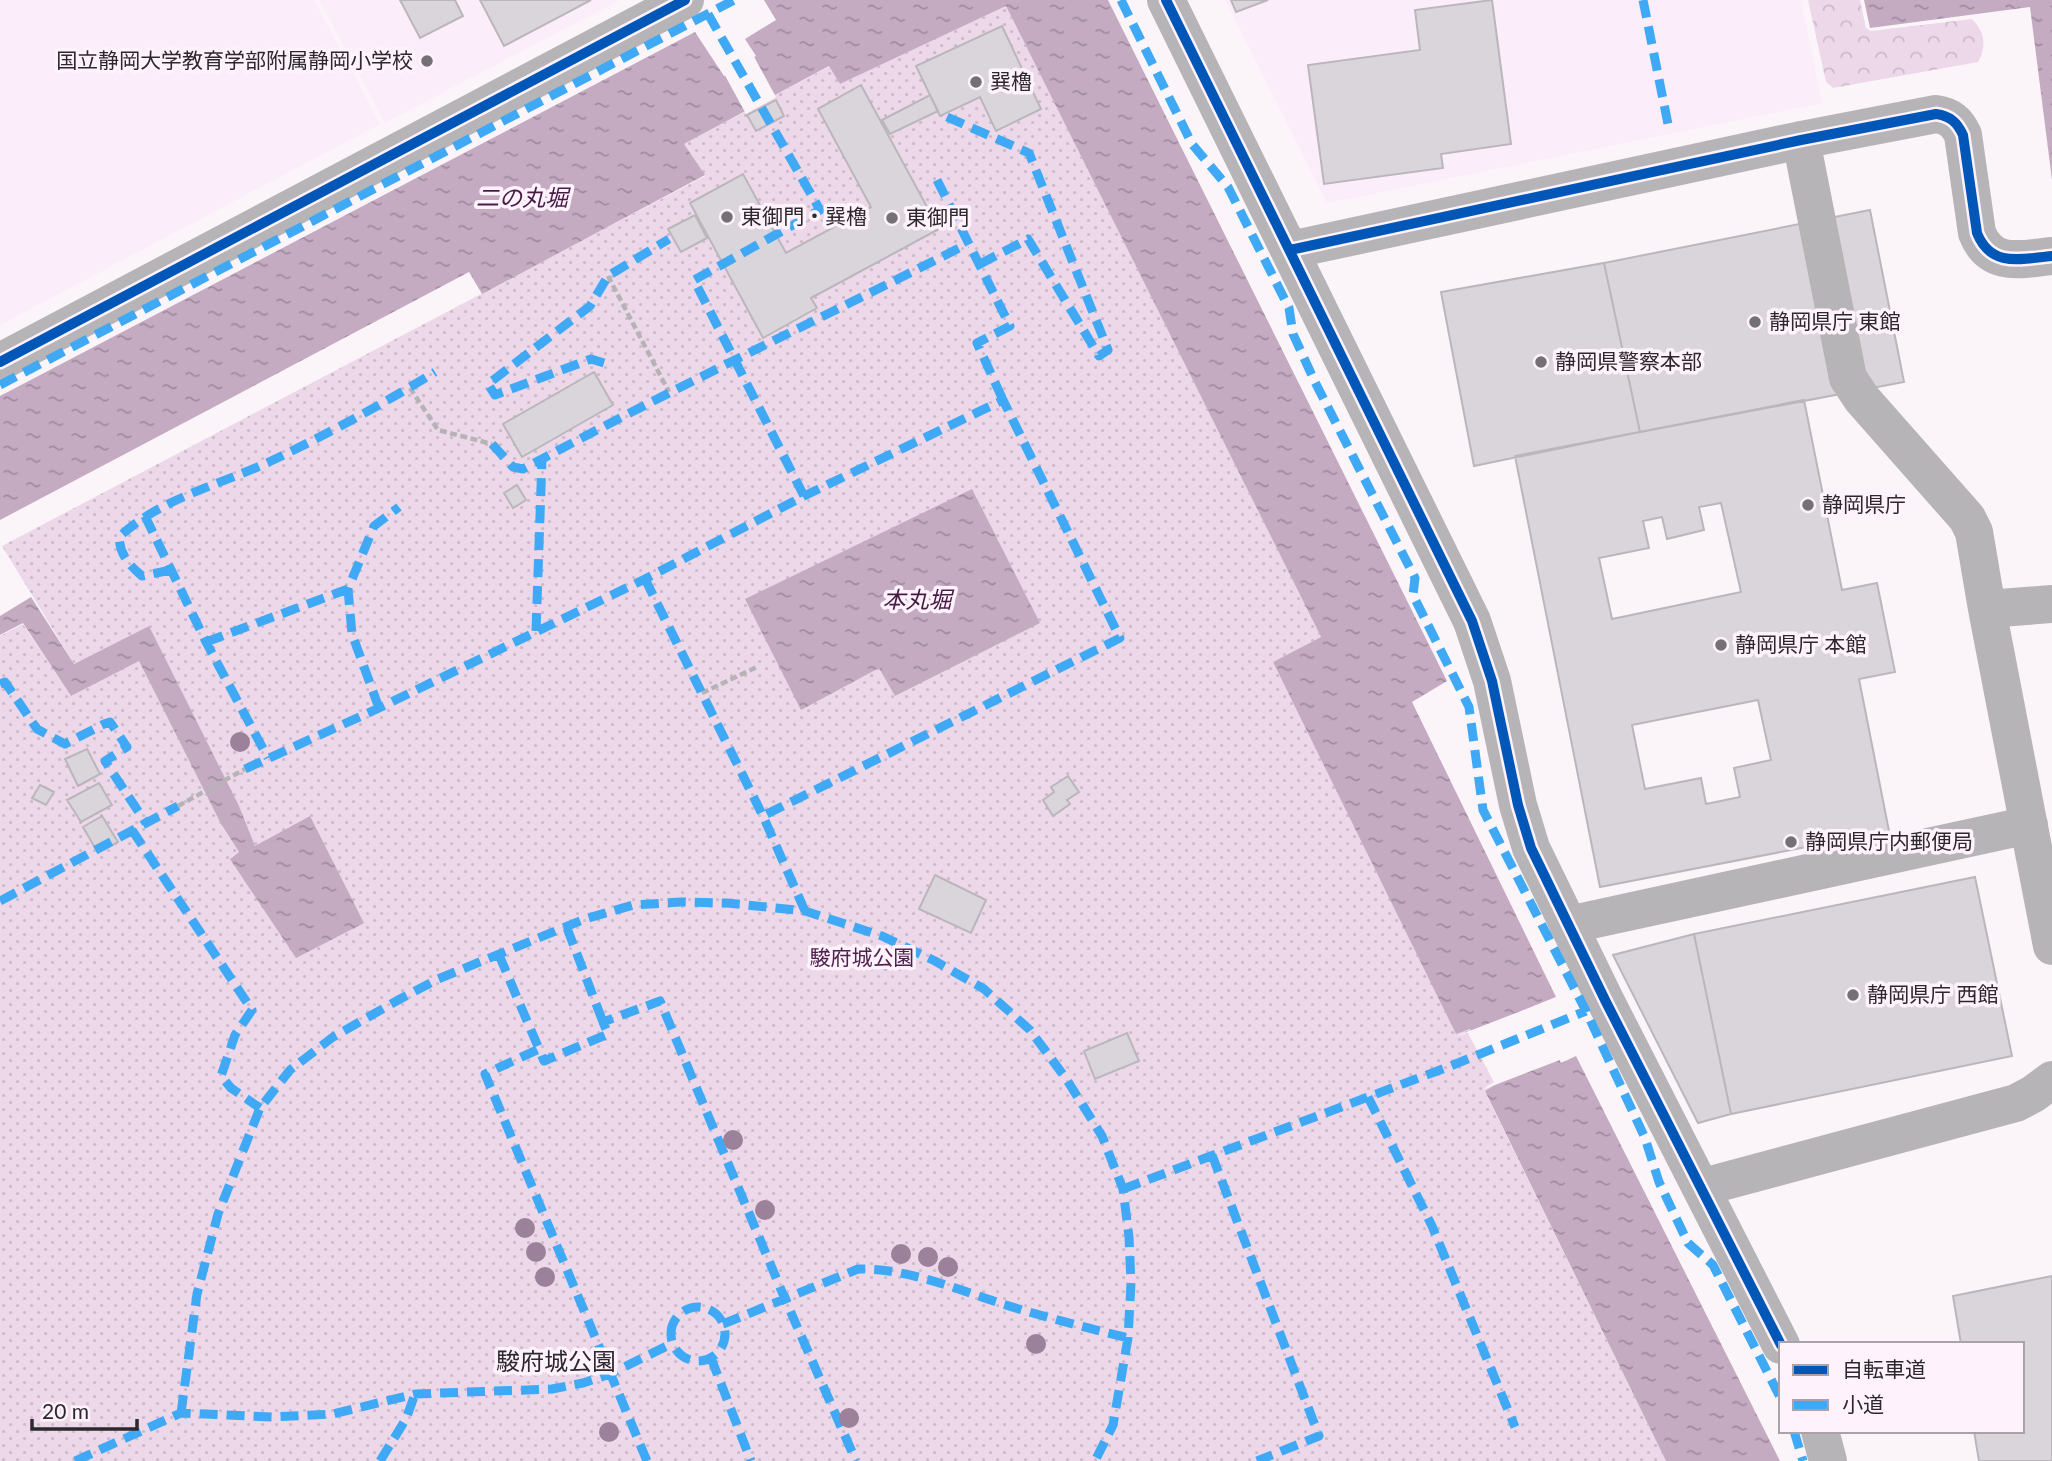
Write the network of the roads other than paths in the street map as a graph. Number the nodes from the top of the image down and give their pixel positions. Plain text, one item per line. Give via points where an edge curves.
1 (685, 0) edge
2 (1166, 0) edge
3 (1801, 140) junction
4 (1290, 250) junction
5 (2052, 256) edge
6 (0, 362) edge
7 (2052, 604) edge
8 (1987, 609) junction
9 (2029, 825) junction
10 (1568, 925) junction
11 (2052, 946) edge
12 (2052, 1080) edge
13 (1703, 1187) junction
14 (1780, 1342) edge
15 (1821, 1433) edge
16 (1828, 1461) edge

1 - 6 street
2 - 4 street
3 - 4 street
3 - 5 street via 1936,114 1947,116 1963,135 1982,245 1992,256 2008,259
3 - 8 street via 1848,378 1967,518 1974,532
4 - 10 street via 1472,621 1492,681 1531,848
7 - 8 street
8 - 9 street
9 - 10 street
9 - 11 street
10 - 13 street
12 - 13 street via 2016,1103
13 - 14 street
15 - 16 street

